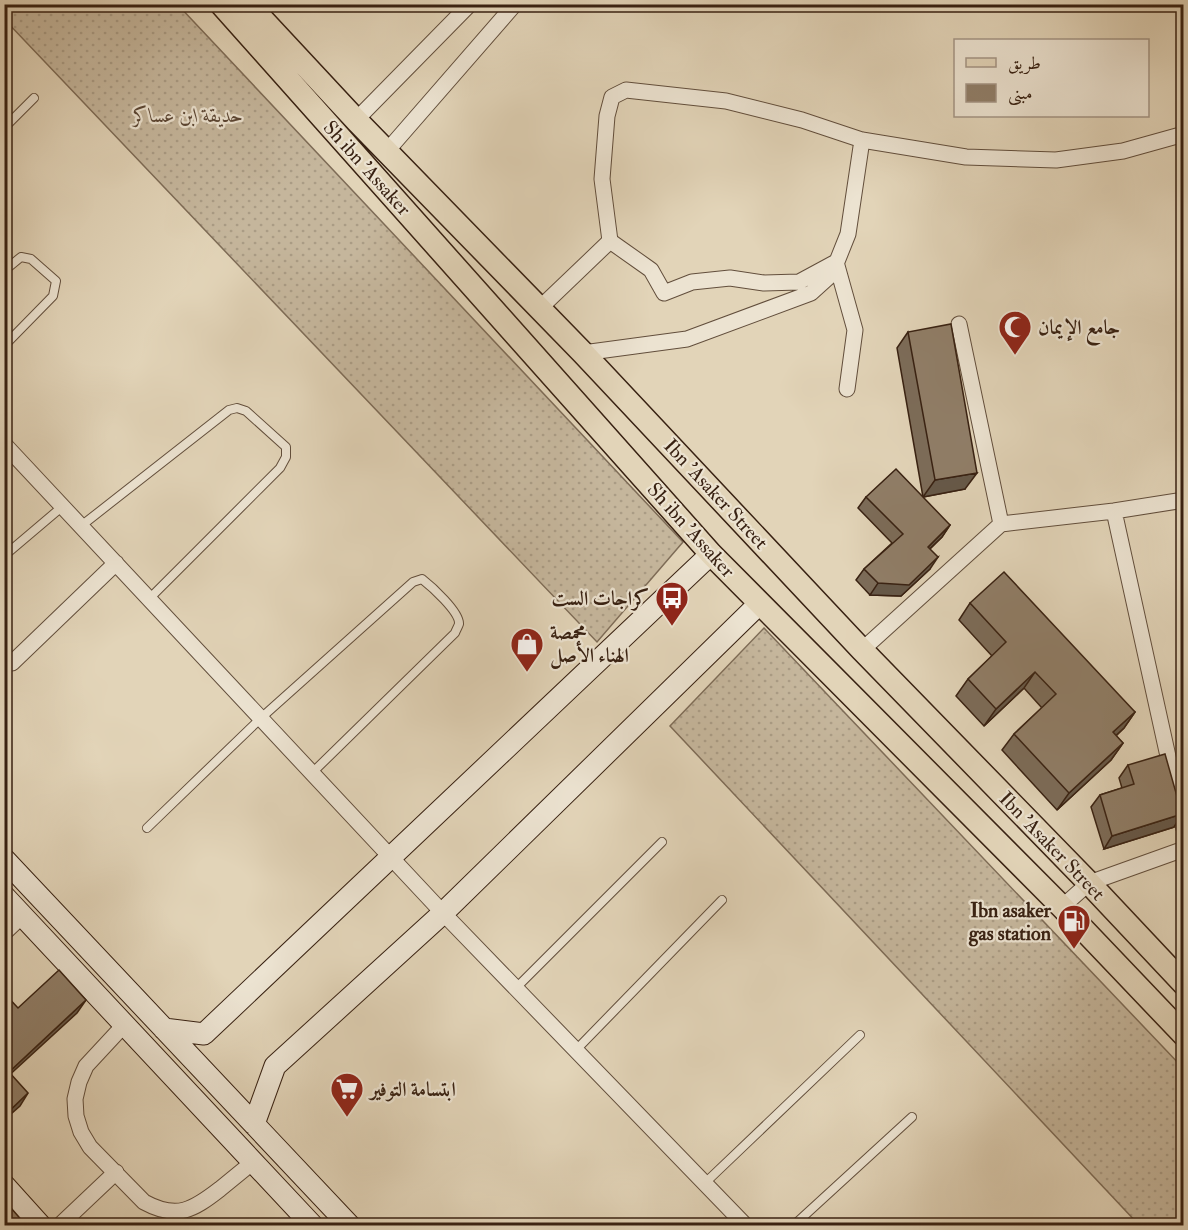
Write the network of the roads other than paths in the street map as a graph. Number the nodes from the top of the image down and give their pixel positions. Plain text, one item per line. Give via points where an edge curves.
1 (220, 4) edge
2 (248, 4) edge
3 (470, 4) edge
4 (515, 4) edge
5 (34, 98) dead end
6 (356, 120) junction
7 (4, 128) edge
8 (1184, 134) edge
9 (862, 140) junction
10 (387, 151) junction
11 (610, 241) junction
12 (836, 262) junction
13 (4, 272) edge
14 (540, 308) junction
15 (959, 324) dead end
16 (4, 346) edge
17 (583, 353) junction
18 (847, 389) dead end
19 (4, 444) edge
20 (1184, 500) edge
21 (63, 506) junction
22 (1114, 511) junction
23 (1001, 524) junction
24 (81, 526) junction
25 (711, 554) junction
26 (4, 556) edge
27 (116, 563) junction
28 (149, 599) junction
29 (759, 604) junction
30 (862, 650) junction
31 (12, 663) dead end
32 (261, 718) junction
33 (312, 773) junction
34 (147, 828) dead end
35 (1184, 829) edge
36 (662, 842) dead end
37 (1184, 849) edge
38 (391, 858) junction
39 (4, 859) edge
40 (1089, 883) junction
41 (4, 896) edge
42 (722, 900) dead end
43 (1062, 908) junction
44 (443, 913) junction
45 (23, 915) junction
46 (4, 933) edge
47 (1184, 984) edge
48 (516, 988) junction
49 (124, 1024) junction
50 (164, 1029) junction
51 (860, 1035) dead end
52 (1184, 1035) edge
53 (576, 1050) junction
54 (912, 1117) dead end
55 (255, 1124) junction
56 (253, 1162) junction
57 (116, 1172) junction
58 (705, 1183) junction
59 (4, 1185) edge
60 (41, 1226) edge
61 (59, 1226) edge
62 (313, 1226) edge
63 (350, 1226) edge
64 (746, 1226) edge
65 (793, 1226) edge

1 - 25 main road, Sh ibn 'Assaker
2 - 6 main road, Ibn 'Asaker Street
3 - 6 street
4 - 10 street
5 - 7 lane
6 - 10 main road, Ibn 'Asaker Street
8 - 9 street via 1123,151 1056,160 966,157
9 - 11 street via 726,101 626,90 612,97 606,116 602,179
9 - 12 street via 848,234
10 - 14 main road, Ibn 'Asaker Street
11 - 12 street via 651,270 663,294 692,282 730,278 764,283 800,282
11 - 14 street
12 - 17 street via 832,274 811,293 687,339
12 - 18 street via 855,330
13 - 16 lane via 21,257 31,259 56,281 53,296
14 - 17 main road, Ibn 'Asaker Street
15 - 23 street
17 - 30 main road, Ibn 'Asaker Street
19 - 21 street
20 - 22 street
21 - 24 street
21 - 26 lane
22 - 23 street
22 - 35 street
23 - 30 street
24 - 27 street
24 - 28 lane via 229,410 246,411 286,447 280,468
25 - 29 main road, Sh ibn 'Assaker
25 - 38 main road
27 - 28 street
27 - 31 street
28 - 32 street
29 - 43 main road, Sh ibn 'Assaker
29 - 44 main road
30 - 40 main road, Ibn 'Asaker Street
32 - 33 street
32 - 33 lane via 413,582 422,579 456,614 459,624 455,633
32 - 34 lane
33 - 38 street
36 - 48 lane
37 - 40 street
38 - 44 street
38 - 50 main road via 204,1034
39 - 50 main road
40 - 43 street
40 - 47 main road, Ibn 'Asaker Street
41 - 45 main road
42 - 53 lane
43 - 52 main road, Sh ibn 'Assaker
44 - 48 street
44 - 55 main road via 275,1066
45 - 46 street
45 - 49 main road
48 - 53 street
49 - 56 main road
49 - 57 street via 86,1066 75,1099 81,1132
50 - 55 main road
51 - 58 lane
53 - 58 street
54 - 65 lane
55 - 63 main road
56 - 57 street via 202,1204 179,1211 155,1208 144,1202
56 - 62 main road
57 - 61 street
58 - 64 street
59 - 60 main road

